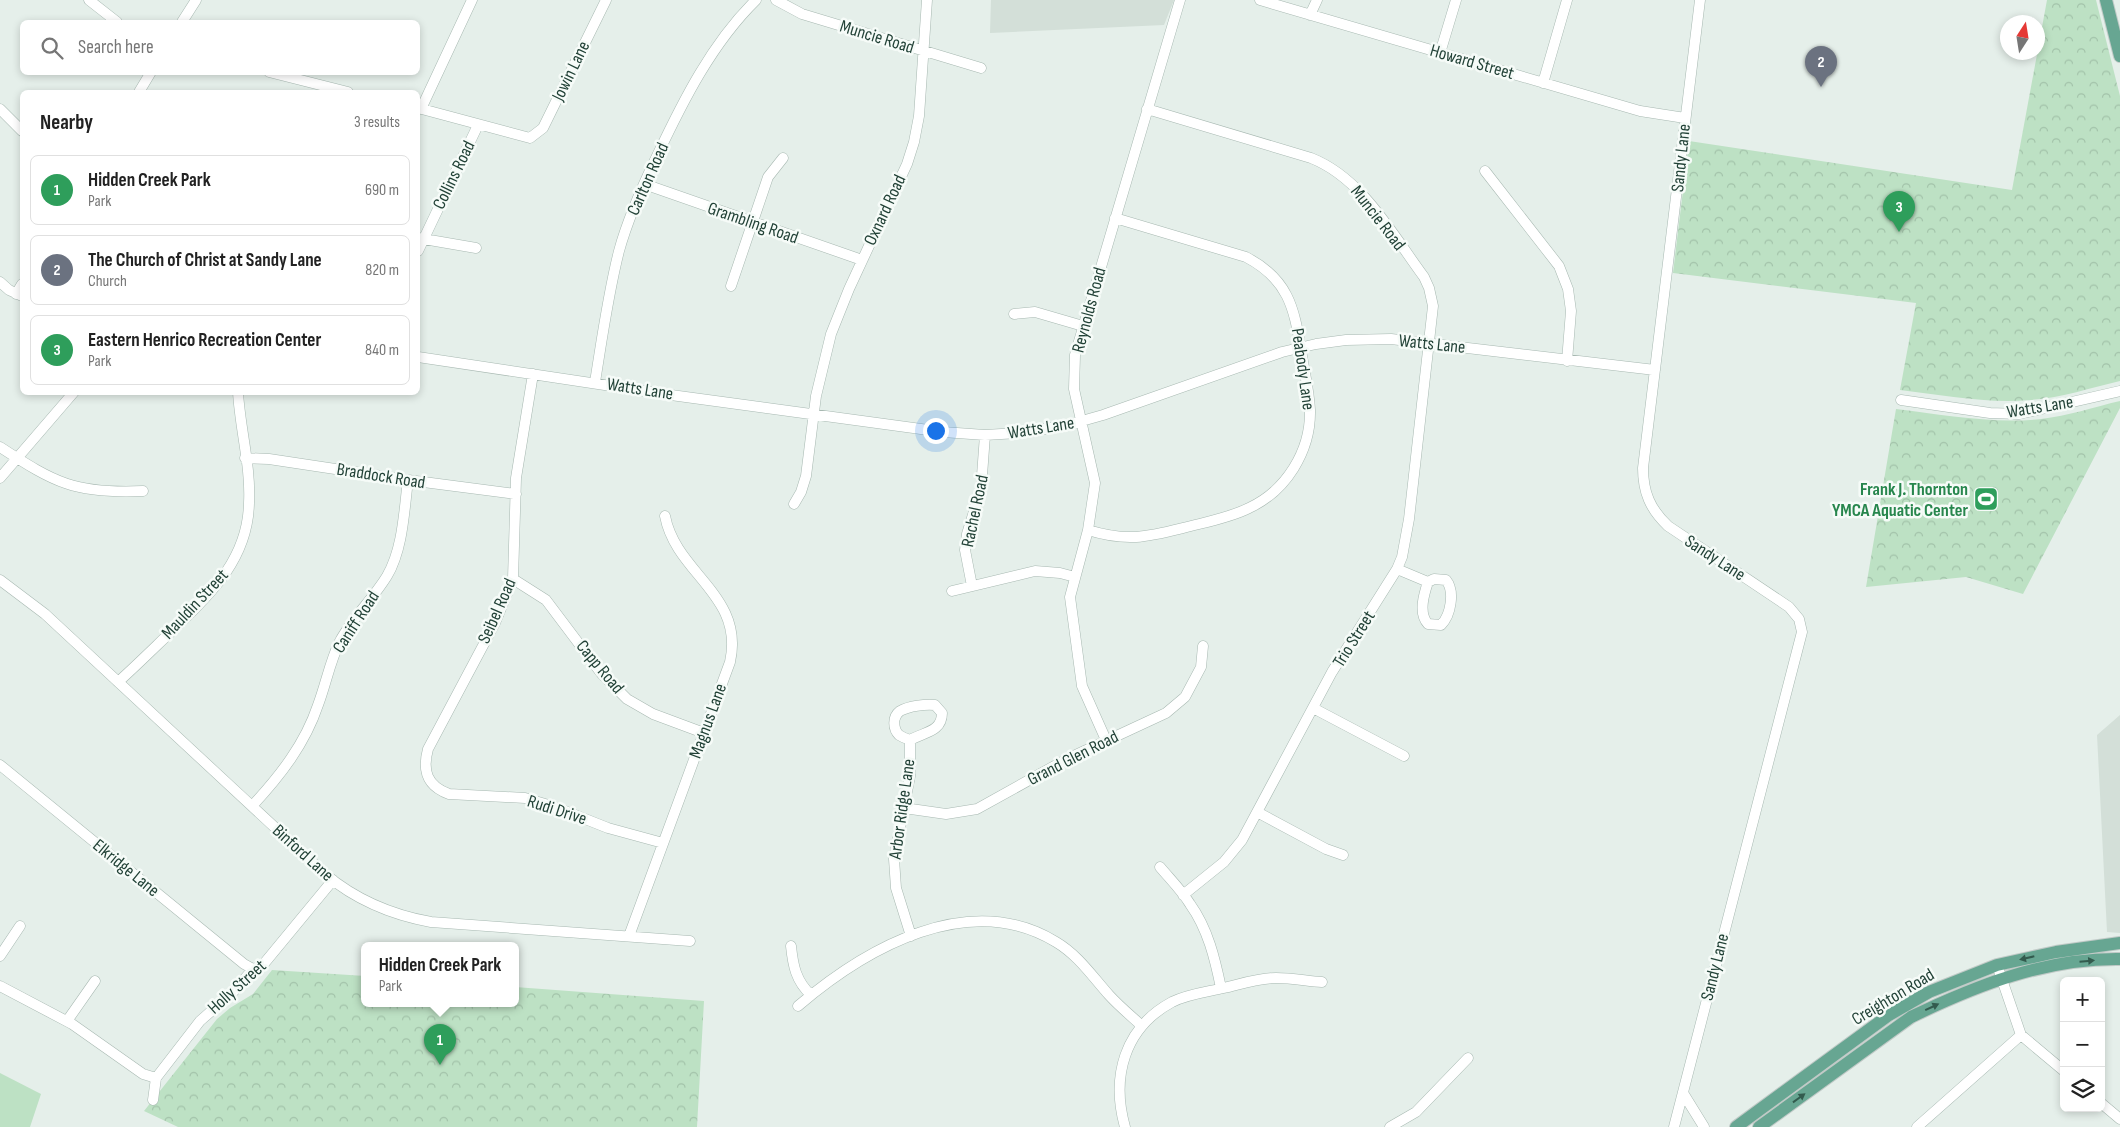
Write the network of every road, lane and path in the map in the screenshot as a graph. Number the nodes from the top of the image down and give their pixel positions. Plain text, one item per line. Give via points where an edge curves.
1 (88, 0) edge
2 (196, 0) edge
3 (472, 0) edge
4 (606, 0) edge
5 (756, 0) edge
6 (776, 0) edge
7 (928, 0) edge
8 (1180, 0) edge
9 (1260, 0) edge
10 (1317, 0) edge
11 (1456, 0) edge
12 (1567, 0) edge
13 (1700, 0) edge
14 (2106, 0) edge
15 (1310, 15) junction
16 (114, 20) edge
17 (183, 20) edge
18 (924, 51) junction
19 (1440, 53) junction
20 (2120, 56) edge
21 (981, 68) dead end
22 (150, 75) edge
23 (281, 75) edge
24 (1543, 83) junction
25 (141, 90) edge
26 (340, 90) edge
27 (420, 106) edge
28 (420, 108) edge
29 (0, 109) edge
30 (1147, 109) junction
31 (1685, 118) junction
32 (478, 125) junction
33 (20, 129) edge
34 (783, 158) dead end
35 (1484, 171) dead end
36 (644, 184) junction
37 (1115, 218) junction
38 (752, 222) junction
39 (420, 239) edge
40 (476, 248) dead end
41 (862, 260) junction
42 (0, 282) edge
43 (731, 286) dead end
44 (19, 295) edge
45 (1014, 314) dead end
46 (1083, 326) junction
47 (1430, 343) junction
48 (1300, 347) junction
49 (420, 357) edge
50 (1567, 361) junction
51 (1655, 370) junction
52 (532, 374) junction
53 (595, 382) junction
54 (2120, 391) edge
55 (71, 395) edge
56 (238, 395) edge
57 (1901, 400) dead end
58 (814, 414) junction
59 (1081, 422) junction
60 (985, 435) junction
61 (0, 447) edge
62 (18, 458) junction
63 (246, 458) junction
64 (0, 478) edge
65 (408, 480) junction
66 (143, 492) dead end
67 (516, 494) junction
68 (794, 504) dead end
69 (665, 516) dead end
70 (1088, 530) junction
71 (1397, 569) junction
72 (1075, 577) junction
73 (513, 579) junction
74 (0, 580) edge
75 (1428, 582) junction
76 (972, 586) junction
77 (952, 590) dead end
78 (1203, 646) dead end
79 (118, 682) junction
80 (1312, 708) junction
81 (704, 733) junction
82 (910, 740) junction
83 (1106, 740) junction
84 (1404, 756) dead end
85 (0, 764) edge
86 (449, 794) joint
87 (252, 806) junction
88 (904, 808) junction
89 (1257, 812) junction
90 (663, 843) junction
91 (1343, 856) dead end
92 (1160, 867) dead end
93 (333, 880) junction
94 (1183, 895) junction
95 (20, 926) dead end
96 (629, 936) junction
97 (911, 936) junction
98 (690, 941) dead end
99 (2120, 943) edge
100 (791, 946) dead end
101 (0, 956) edge
102 (2120, 959) edge
103 (1997, 965) junction
104 (253, 969) junction
105 (2001, 978) junction
106 (95, 980) dead end
107 (1322, 982) dead end
108 (0, 986) edge
109 (1221, 988) junction
110 (811, 995) junction
111 (798, 1006) dead end
112 (67, 1021) junction
113 (1142, 1026) junction
114 (2021, 1035) junction
115 (1468, 1058) dead end
116 (2060, 1068) edge
117 (156, 1078) junction
118 (1683, 1093) junction
119 (153, 1100) dead end
120 (2105, 1106) edge
121 (2120, 1119) edge
122 (1125, 1127) edge
123 (1390, 1127) edge
124 (1674, 1127) edge
125 (1704, 1127) edge
126 (1736, 1127) edge
127 (1759, 1127) edge
128 (1918, 1127) edge

1 - 16 street
2 - 17 street
3 - 27 street
4 - 32 street, Jowin Lane via 543,128 530,138
5 - 36 street, Carlton Road via 735,22 700,73
6 - 18 street, Muncie Road via 802,14
7 - 18 street, Oxnard Road
8 - 30 street, Reynolds Road
9 - 15 street, Howard Street
10 - 15 street
11 - 19 street
12 - 24 street
13 - 31 street, Sandy Lane
14 - 20 main road
15 - 19 street, Howard Street
18 - 21 street, Muncie Road
18 - 41 street, Oxnard Road via 919,116 911,152
19 - 24 street, Howard Street
22 - 25 street
23 - 26 street
24 - 31 street, Howard Street via 1640,111
28 - 32 street
29 - 33 street
30 - 37 street, Reynolds Road
30 - 47 street, Muncie Road via 1311,158 1345,177 1360,191 1424,277 1433,306
31 - 51 street, Sandy Lane
32 - 39 street, Collins Road
34 - 38 street via 768,177
35 - 50 street via 1558,266 1568,289 1571,311
36 - 38 street, Grambling Road
36 - 53 street, Carlton Road via 614,269
37 - 46 street, Reynolds Road
37 - 48 street, Peabody Lane via 1234,253 1257,263 1288,296 1295,313
38 - 41 street, Grambling Road
38 - 43 street
39 - 40 street
41 - 58 street, Oxnard Road via 831,334
42 - 44 street
45 - 46 street via 1035,312
46 - 59 street, Reynolds Road via 1075,356 1074,389
47 - 48 street, Watts Lane via 1361,339
47 - 50 street, Watts Lane
47 - 71 street, Trio Street via 1409,520
48 - 59 street, Watts Lane
48 - 70 street, Peabody Lane via 1310,410 1309,425 1297,464 1275,491 1262,502 1231,516 1149,537 1121,538
49 - 52 street, Watts Lane
50 - 51 street, Watts Lane
51 - 118 street, Sandy Lane via 1643,468 1648,502 1678,534 1789,607 1799,619 1802,632
52 - 53 street, Watts Lane
52 - 67 street, Seibel Road
53 - 58 street, Watts Lane
54 - 57 street, Watts Lane via 2019,414
55 - 62 street
56 - 63 street, Mauldin Street
58 - 60 street, Watts Lane
58 - 68 street, Oxnard Road via 806,476
59 - 60 street, Watts Lane via 1041,430
59 - 70 street, Reynolds Road via 1095,483
60 - 76 street, Rachel Road via 981,489 965,550
61 - 62 street
62 - 64 street
62 - 66 street via 47,477 72,486 104,492
63 - 65 street, Braddock Road via 269,458
63 - 79 street, Mauldin Street via 249,514 243,540 228,571 203,601
65 - 67 street, Braddock Road
65 - 87 street, Caniff Road via 398,548 390,570 340,641 304,739 285,768
67 - 73 street, Seibel Road
69 - 81 street, Magnus Lane via 670,536 724,608 732,629 730,662
70 - 72 street, Reynolds Road
71 - 75 street
71 - 80 street, Trio Street
72 - 76 street via 1035,571
72 - 83 street, Reynolds Road via 1070,597 1082,686
73 - 81 street, Capp Road via 546,600 601,673 627,699 653,714
73 - 86 street, Seibel Road via 428,749 424,765 426,775 436,788
74 - 79 street, Binford Lane via 34,605
75 - 75 street via 1441,579 1450,585 1447,620 1441,625 1425,621 1423,605
76 - 77 street
78 - 83 street, Grand Glen Road via 1201,667 1185,697 1166,713
79 - 87 street, Binford Lane
80 - 84 street
80 - 89 street, Trio Street
81 - 90 street, Magnus Lane
82 - 82 street, Arbor Ridge Lane via 937,728 942,721 942,713 935,705 899,712 894,718 894,727 900,736
82 - 88 street, Arbor Ridge Lane via 910,776
83 - 88 street, Grand Glen Road via 977,809 946,814
85 - 104 street, Elkridge Lane
86 - 90 street, Rudi Drive via 506,796 540,802 608,828
87 - 93 street, Binford Lane
88 - 97 street, Arbor Ridge Lane via 896,846 895,875 899,902
89 - 91 street
89 - 94 street, Trio Street via 1234,851
90 - 96 street, Magnus Lane
92 - 94 street
93 - 96 street, Binford Lane via 377,907 416,920
93 - 104 street, Holly Street via 275,952 262,966
94 - 109 street via 1204,927
95 - 101 street
96 - 98 street, Binford Lane
97 - 110 street via 856,962
97 - 113 street via 934,928 980,921 1028,928 1071,953
99 -> 103 main road, Creighton Road via 2065,950
100 - 110 street via 794,970 803,988
105 -> 102 main road, Creighton Road via 2064,964
103 - 105 street
103 - 126 main road, Creighton Road via 1929,992 1889,1015
104 - 117 street, Holly Street via 200,1021
105 - 114 street
127 -> 105 main road, Creighton Road via 1911,1017
106 - 112 street
107 - 109 street via 1275,978
108 - 112 street
109 - 113 street via 1171,1003
110 - 111 street
112 - 117 street via 143,1074
113 - 122 street via 1129,1046 1120,1072 1119,1100
114 - 116 street
114 - 128 street
115 - 123 street via 1416,1112
117 - 119 street, Holly Street
118 - 124 street, Sandy Lane
118 - 125 street
120 - 121 street

